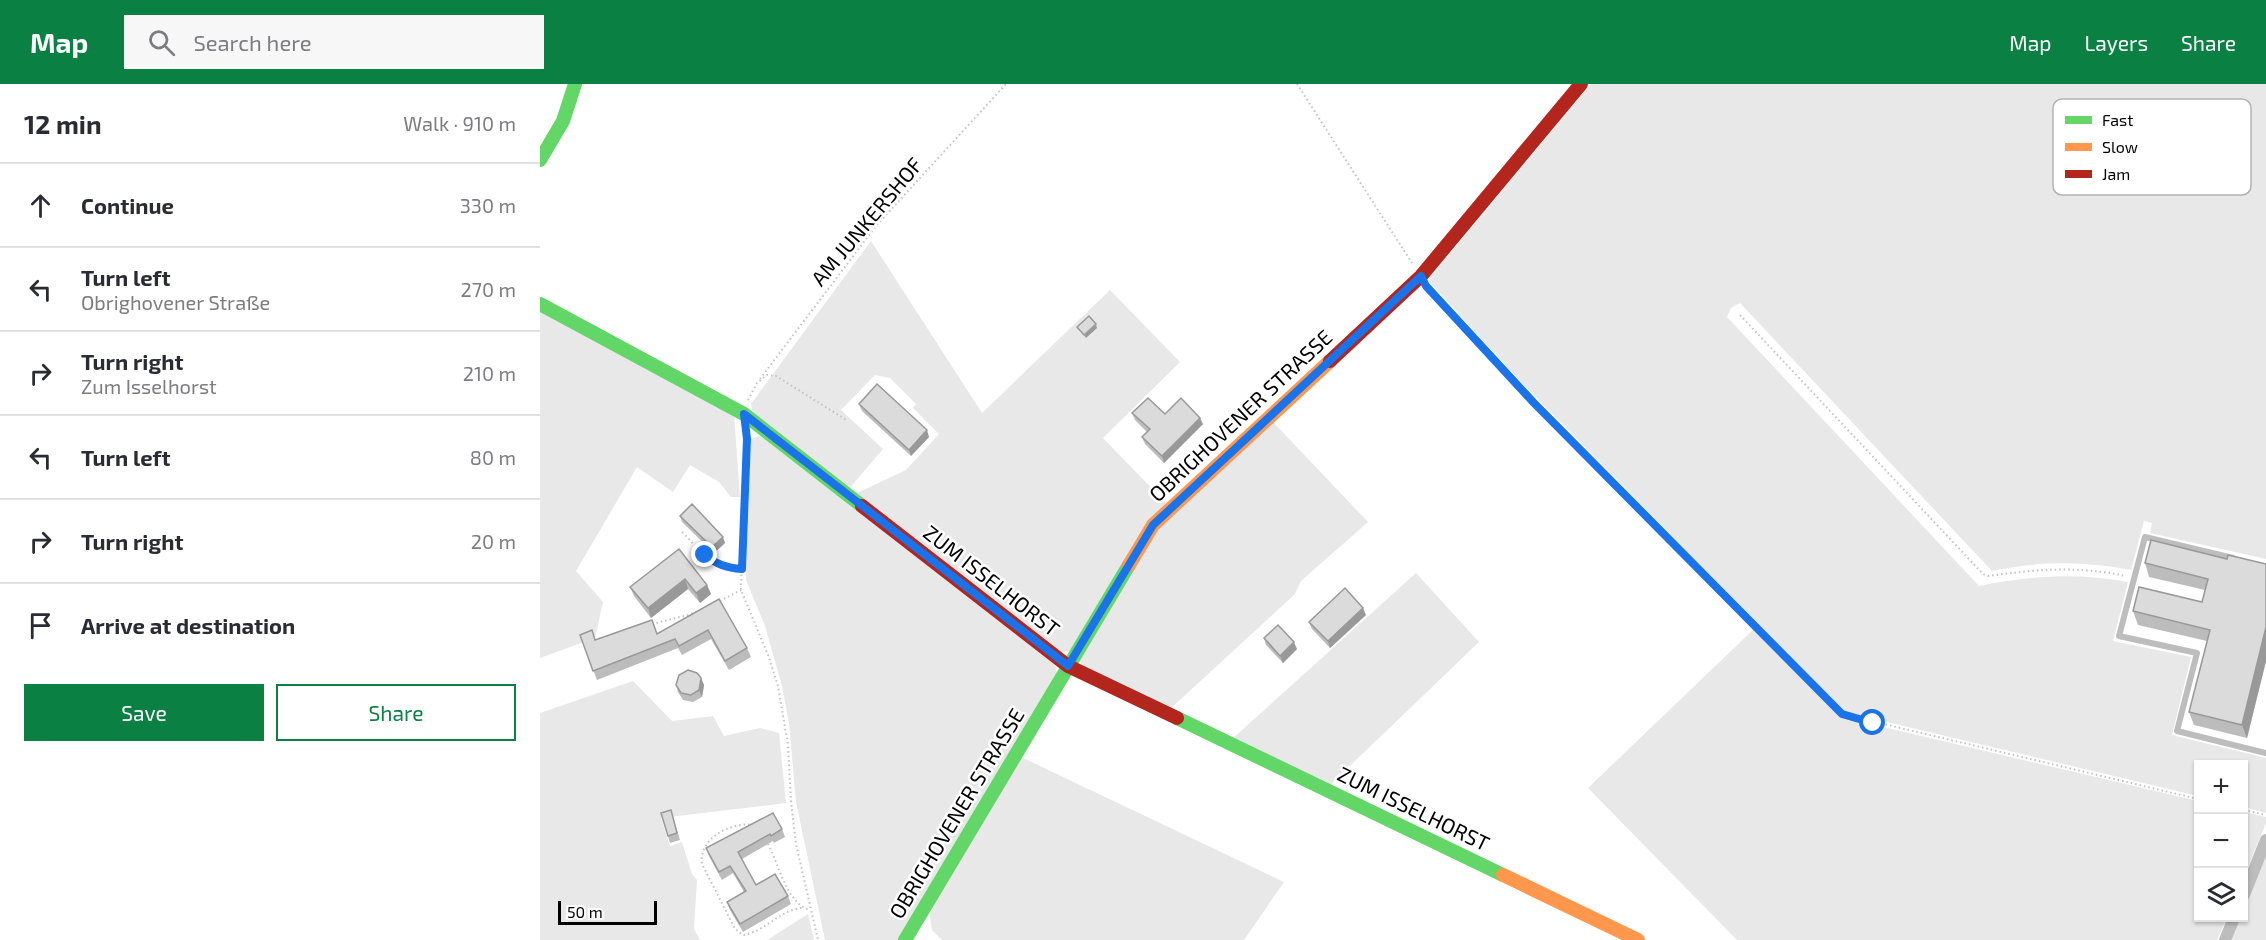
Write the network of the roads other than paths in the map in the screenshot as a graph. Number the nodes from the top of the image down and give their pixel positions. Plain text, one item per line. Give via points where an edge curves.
1 (576, 84) edge
2 (1581, 84) edge
3 (540, 159) edge
4 (540, 304) edge
5 (2244, 561) edge
6 (1068, 666) junction
7 (2266, 753) edge
8 (2266, 840) edge
9 (2248, 885) edge
10 (2232, 922) edge
11 (905, 940) edge
12 (1638, 940) edge
13 (2225, 940) edge

1 - 3 street via 563,121
2 - 6 street, OBRIGHOVENER STRASSE via 1421,276 1153,525
4 - 6 street, ZUM ISSELHORST via 744,414
5 - 7 lane via 2145,537 2119,636 2197,653 2177,731
6 - 11 street, OBRIGHOVENER STRASSE
6 - 12 street, ZUM ISSELHORST
8 - 9 street
10 - 13 street

